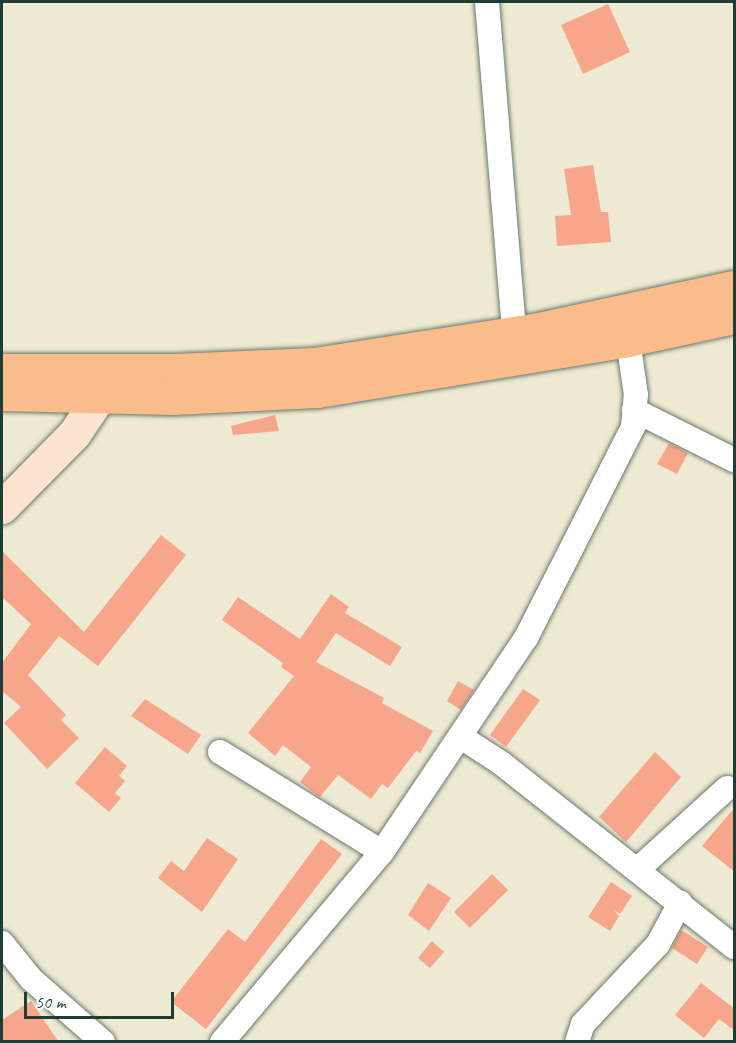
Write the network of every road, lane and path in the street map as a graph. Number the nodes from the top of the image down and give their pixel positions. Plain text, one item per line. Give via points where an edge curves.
1 (487, 2) edge
2 (735, 287) edge
3 (735, 317) edge
4 (514, 332) junction
5 (628, 340) junction
6 (2, 369) edge
7 (104, 384) junction
8 (2, 394) edge
9 (634, 410) junction
10 (735, 460) edge
11 (2, 507) edge
12 (461, 737) junction
13 (220, 753) dead end
14 (727, 788) dead end
15 (382, 852) junction
16 (637, 870) junction
17 (680, 903) junction
18 (2, 944) edge
19 (735, 947) edge
20 (104, 1041) edge
21 (222, 1041) edge
22 (577, 1041) edge

1 - 4 street
2 - 4 main road
3 - 5 main road
4 - 7 main road via 314,364
5 - 7 main road via 317,392
5 - 9 street
6 - 7 main road
7 - 8 main road
7 - 11 street via 53,459
9 - 10 street
9 - 12 street via 633,427 526,638
12 - 15 street
12 - 16 street via 501,763
13 - 15 street
14 - 16 street
15 - 21 street
16 - 17 street
17 - 19 street
17 - 22 street via 658,944 583,1024
18 - 20 street via 31,979

